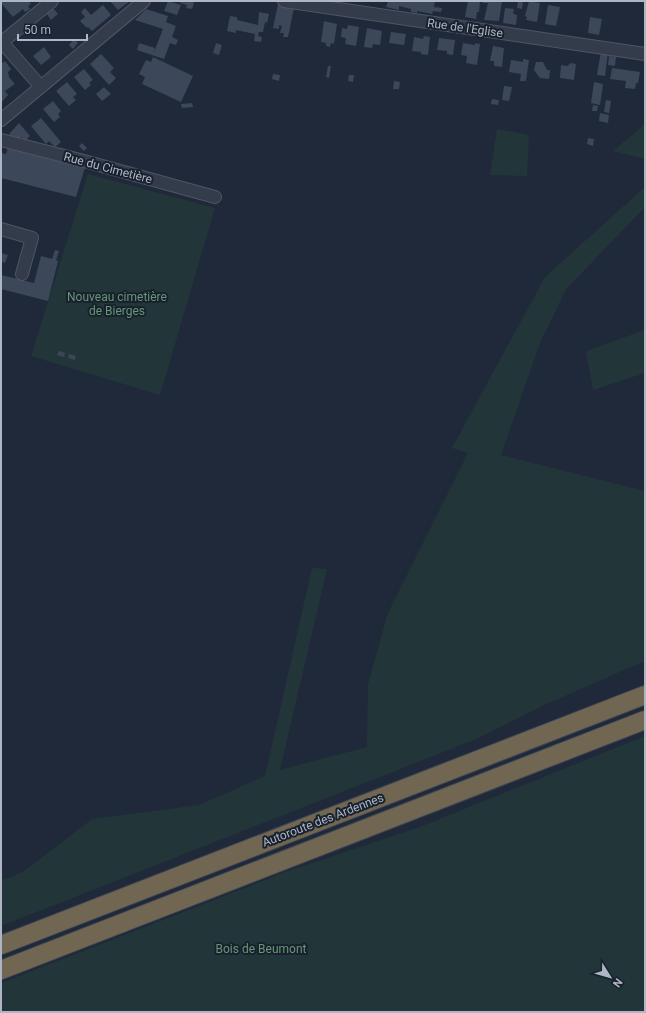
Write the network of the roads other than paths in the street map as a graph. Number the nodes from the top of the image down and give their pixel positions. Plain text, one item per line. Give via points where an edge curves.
1 (52, 1) edge
2 (144, 1) edge
3 (284, 1) edge
4 (2, 41) edge
5 (645, 54) edge
6 (40, 87) junction
7 (1, 120) edge
8 (1, 140) edge
9 (216, 197) dead end
10 (1, 228) edge
11 (22, 274) dead end
12 (645, 694) edge
13 (645, 720) edge
14 (1, 945) edge
15 (1, 970) edge

1 - 4 street
2 - 6 street
3 - 5 street, Rue de l'Eglise
4 - 6 street
6 - 7 street
8 - 9 street, Rue du Cimetière
10 - 11 street via 32,238
12 - 14 highway, Autoroute des Ardennes
13 - 15 highway, Autoroute des Ardennes

